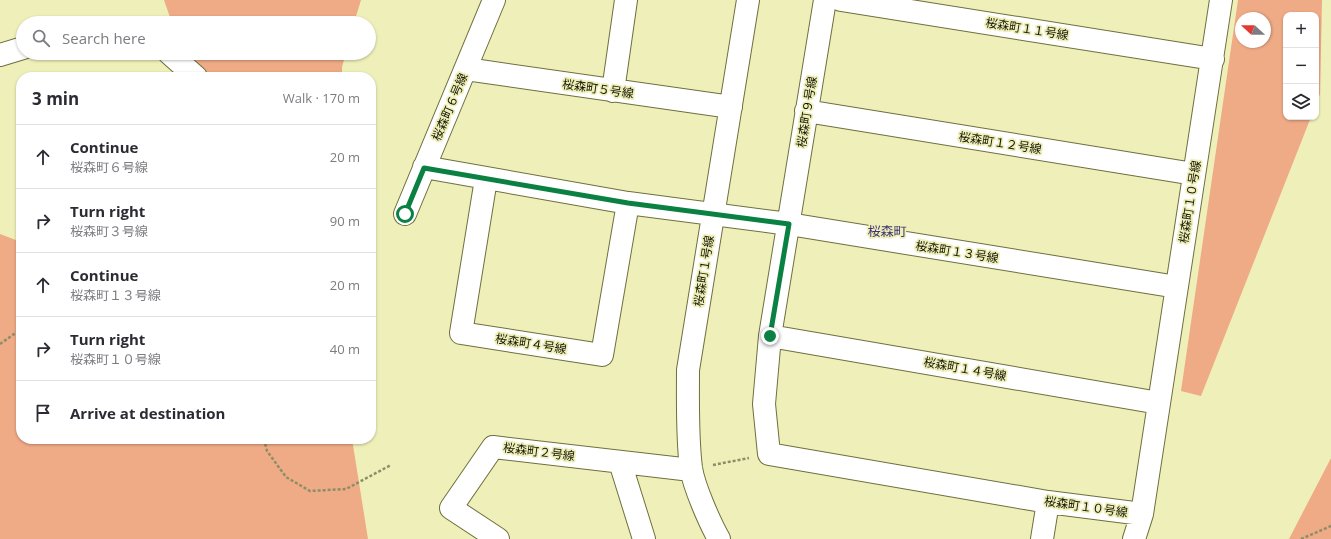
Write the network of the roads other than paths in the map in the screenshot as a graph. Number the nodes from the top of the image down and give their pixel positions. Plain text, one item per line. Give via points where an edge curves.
1 (494, 0) edge
2 (626, 0) edge
3 (748, 0) edge
4 (825, 0) edge
5 (841, 0) edge
6 (1222, 0) edge
7 (16, 50) edge
8 (0, 55) edge
9 (1212, 59) junction
10 (177, 60) edge
11 (466, 69) junction
12 (190, 72) edge
13 (613, 91) junction
14 (731, 108) junction
15 (806, 111) junction
16 (424, 168) junction
17 (1194, 174) junction
18 (486, 179) junction
19 (628, 203) junction
20 (405, 214) dead end
21 (713, 214) junction
22 (789, 224) junction
23 (1177, 287) junction
24 (770, 336) junction
25 (1159, 403) junction
26 (620, 462) junction
27 (691, 470) junction
28 (1048, 502) junction
29 (1142, 514) junction
30 (498, 539) edge
31 (644, 539) edge
32 (719, 539) edge
33 (1042, 539) edge
34 (1134, 539) edge

1 - 11 street, 桜森町６号線
2 - 13 street
3 - 14 street, 桜森町１号線
4 - 15 street, 桜森町９号線
5 - 9 street, 桜森町１１号線
6 - 9 street, 桜森町１０号線
7 - 8 street
9 - 17 street, 桜森町１０号線
10 - 12 street
11 - 13 street, 桜森町５号線
11 - 16 street, 桜森町６号線
13 - 14 street, 桜森町５号線
14 - 21 street, 桜森町１号線
15 - 17 street, 桜森町１２号線
15 - 22 street, 桜森町９号線
16 - 18 street, 桜森町１３号線
16 - 20 street, 桜森町６号線
17 - 23 street, 桜森町１０号線
18 - 19 street, 桜森町１３号線
18 - 19 street, 桜森町４号線 via 461,333 602,355
19 - 21 street, 桜森町１３号線
21 - 22 street, 桜森町１３号線
21 - 27 street, 桜森町１号線 via 688,370
22 - 23 street, 桜森町１３号線
22 - 24 street
23 - 25 street, 桜森町１０号線
24 - 25 street, 桜森町１４号線
24 - 28 street, 桜森町１０号線 via 764,404 769,454
25 - 29 street, 桜森町１０号線
26 - 27 street, 桜森町２号線
26 - 30 street, 桜森町２号線 via 493,447 451,508
26 - 31 street
27 - 32 street, 桜森町１号線 via 710,524
28 - 29 street, 桜森町１０号線
28 - 33 street
29 - 34 street

